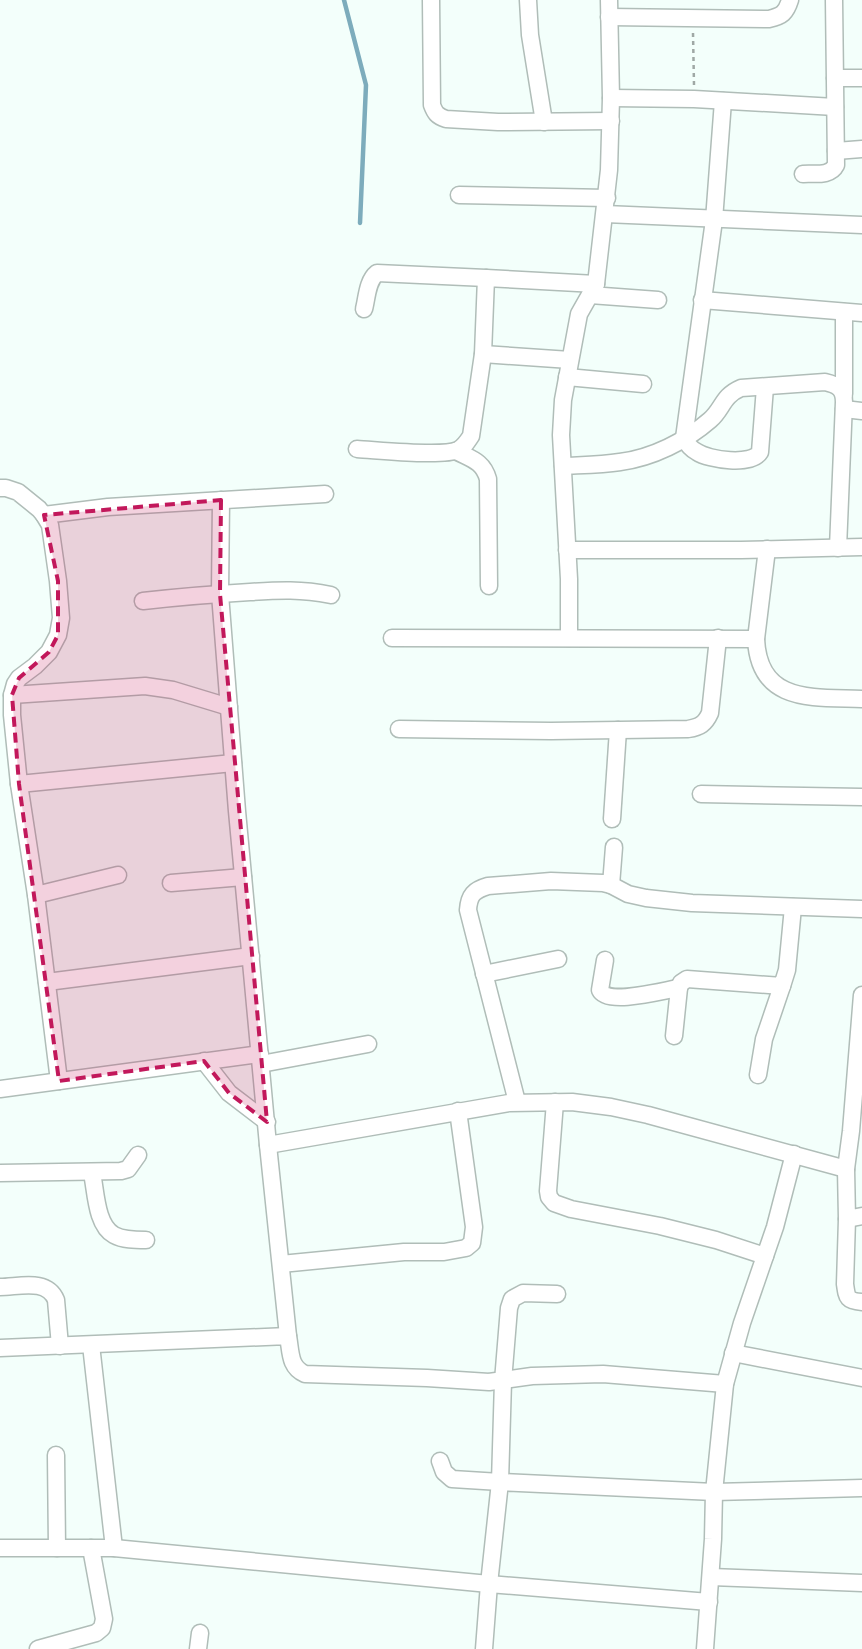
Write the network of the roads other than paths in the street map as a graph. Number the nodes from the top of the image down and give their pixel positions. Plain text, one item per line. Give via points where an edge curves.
1 (431, 0) edge
2 (528, 0) edge
3 (609, 0) edge
4 (790, 0) edge
5 (834, 0) edge
6 (609, 17) junction
7 (835, 78) junction
8 (862, 78) edge
9 (611, 98) junction
10 (723, 101) junction
11 (835, 108) junction
12 (611, 121) junction
13 (544, 122) junction
14 (862, 149) edge
15 (836, 151) junction
16 (804, 174) dead end
17 (459, 195) dead end
18 (606, 206) junction
19 (714, 220) junction
20 (862, 225) edge
21 (486, 278) junction
22 (593, 289) junction
23 (658, 300) dead end
24 (702, 300) junction
25 (364, 310) dead end
26 (844, 312) junction
27 (862, 313) edge
28 (483, 354) junction
29 (570, 360) junction
30 (567, 377) junction
31 (643, 384) dead end
32 (766, 387) junction
33 (844, 402) junction
34 (862, 411) edge
35 (684, 438) junction
36 (357, 449) dead end
37 (456, 451) junction
38 (563, 466) junction
39 (0, 488) edge
40 (325, 494) dead end
41 (222, 500) junction
42 (44, 515) junction
43 (862, 547) edge
44 (838, 548) junction
45 (767, 549) junction
46 (567, 550) junction
47 (489, 586) dead end
48 (220, 594) junction
49 (331, 595) dead end
50 (143, 601) dead end
51 (392, 638) dead end
52 (570, 638) junction
53 (718, 638) junction
54 (756, 639) junction
55 (12, 695) junction
56 (862, 699) edge
57 (229, 708) junction
58 (398, 729) dead end
59 (618, 730) junction
60 (233, 763) junction
61 (19, 784) junction
62 (701, 794) dead end
63 (862, 797) edge
64 (612, 819) dead end
65 (614, 847) dead end
66 (118, 875) dead end
67 (243, 878) junction
68 (171, 884) dead end
69 (611, 885) junction
70 (36, 895) junction
71 (793, 907) junction
72 (862, 909) edge
73 (251, 956) junction
74 (558, 959) dead end
75 (606, 960) dead end
76 (484, 974) junction
77 (47, 982) junction
78 (782, 986) junction
79 (679, 988) junction
80 (862, 994) edge
81 (674, 1036) dead end
82 (368, 1044) dead end
83 (261, 1059) junction
84 (204, 1061) junction
85 (859, 1074) edge
86 (758, 1075) dead end
87 (59, 1081) junction
88 (0, 1089) edge
89 (555, 1102) junction
90 (507, 1103) junction
91 (458, 1111) junction
92 (267, 1122) junction
93 (268, 1145) junction
94 (794, 1154) junction
95 (138, 1155) dead end
96 (846, 1169) junction
97 (0, 1173) edge
98 (92, 1173) junction
99 (855, 1217) edge
100 (146, 1240) dead end
101 (765, 1256) junction
102 (280, 1264) junction
103 (0, 1287) edge
104 (556, 1294) dead end
105 (862, 1302) edge
106 (288, 1336) junction
107 (91, 1345) junction
108 (60, 1346) junction
109 (0, 1348) edge
110 (733, 1353) junction
111 (862, 1378) edge
112 (503, 1381) junction
113 (724, 1384) junction
114 (56, 1454) dead end
115 (440, 1461) dead end
116 (500, 1482) junction
117 (862, 1488) edge
118 (714, 1492) junction
119 (0, 1548) edge
120 (57, 1548) junction
121 (91, 1548) junction
122 (114, 1548) junction
123 (710, 1577) junction
124 (862, 1583) edge
125 (489, 1584) junction
126 (709, 1602) junction
127 (38, 1649) edge
128 (484, 1649) edge
129 (705, 1649) edge

1 - 13 street via 434,112 446,118
2 - 13 street via 530,35
3 - 6 street
4 - 6 street via 783,15 768,19
5 - 7 street
6 - 9 street
7 - 8 street
7 - 11 street
9 - 10 street
9 - 12 street
10 - 11 street
10 - 19 street
11 - 15 street
12 - 13 street
12 - 18 street
14 - 15 street
15 - 16 street via 836,165 831,172
17 - 18 street
18 - 19 street
18 - 22 street
19 - 20 street
19 - 24 street
21 - 22 street
21 - 25 street via 377,273 372,278
21 - 28 street
22 - 23 street
22 - 29 street via 579,314
24 - 26 street
24 - 35 street
26 - 27 street
26 - 33 street
28 - 29 street
28 - 37 street via 470,436
29 - 30 street
30 - 31 street
30 - 38 street via 561,435
32 - 33 street via 826,382 840,388
32 - 35 street via 741,388 729,394 710,420
32 - 35 street via 758,455 745,460 714,458 697,452
33 - 34 street
33 - 44 street
35 - 38 street via 635,459
36 - 37 street
37 - 47 street via 480,463 488,479
38 - 46 street
39 - 42 street via 18,492
40 - 41 street
41 - 42 street via 108,507
41 - 48 street
42 - 55 street via 50,525 58,581 61,618 58,636 49,652 19,678
43 - 44 street
44 - 45 street
45 - 46 street
45 - 54 street
46 - 52 street
48 - 49 street via 308,590
48 - 50 street
48 - 57 street
51 - 52 street
52 - 53 street
53 - 54 street
53 - 59 street via 710,713 706,722 688,729
54 - 56 street via 762,670 778,686 794,694
55 - 57 street via 145,686 173,690
55 - 61 street
57 - 60 street
58 - 59 street
59 - 64 street
60 - 61 street
60 - 67 street
61 - 70 street
62 - 63 street
65 - 69 street
66 - 70 street
67 - 68 street
67 - 73 street
69 - 71 street via 622,892 646,898
69 - 76 street via 552,880 488,886 472,893 468,910
70 - 77 street
71 - 72 street
71 - 78 street via 787,970
73 - 77 street
73 - 83 street
74 - 76 street
75 - 79 street via 600,990 607,997
76 - 90 street
77 - 87 street
78 - 79 street via 691,978 683,981
78 - 86 street via 764,1040
79 - 81 street
80 - 85 street
82 - 83 street
83 - 84 street
83 - 92 street
84 - 87 street
84 - 92 street via 229,1093
85 - 96 street
87 - 88 street
89 - 90 street
89 - 94 street via 611,1106
89 - 101 street via 548,1191 554,1204 660,1226
90 - 91 street
91 - 93 street
91 - 102 street via 474,1227 472,1243 466,1248 444,1252 396,1252
92 - 93 street
93 - 102 street
94 - 96 street
94 - 101 street
95 - 98 street via 128,1169
96 - 99 street
97 - 98 street
98 - 100 street via 104,1226 116,1236
99 - 105 street via 845,1284 848,1299
101 - 110 street
102 - 106 street
103 - 108 street via 47,1288 56,1300
104 - 112 street via 523,1293 512,1299
106 - 107 street
106 - 112 street via 294,1366 306,1374
107 - 108 street
107 - 122 street
108 - 109 street
110 - 111 street
110 - 113 street
112 - 113 street via 532,1376 603,1374
112 - 116 street
113 - 118 street
114 - 120 street
115 - 116 street via 452,1480
116 - 118 street
116 - 125 street
117 - 118 street
118 - 123 street
119 - 120 street
120 - 121 street
121 - 122 street
121 - 127 street via 104,1618 102,1628 96,1633
122 - 125 street
123 - 124 street
123 - 126 street
125 - 126 street
125 - 128 street
126 - 129 street

